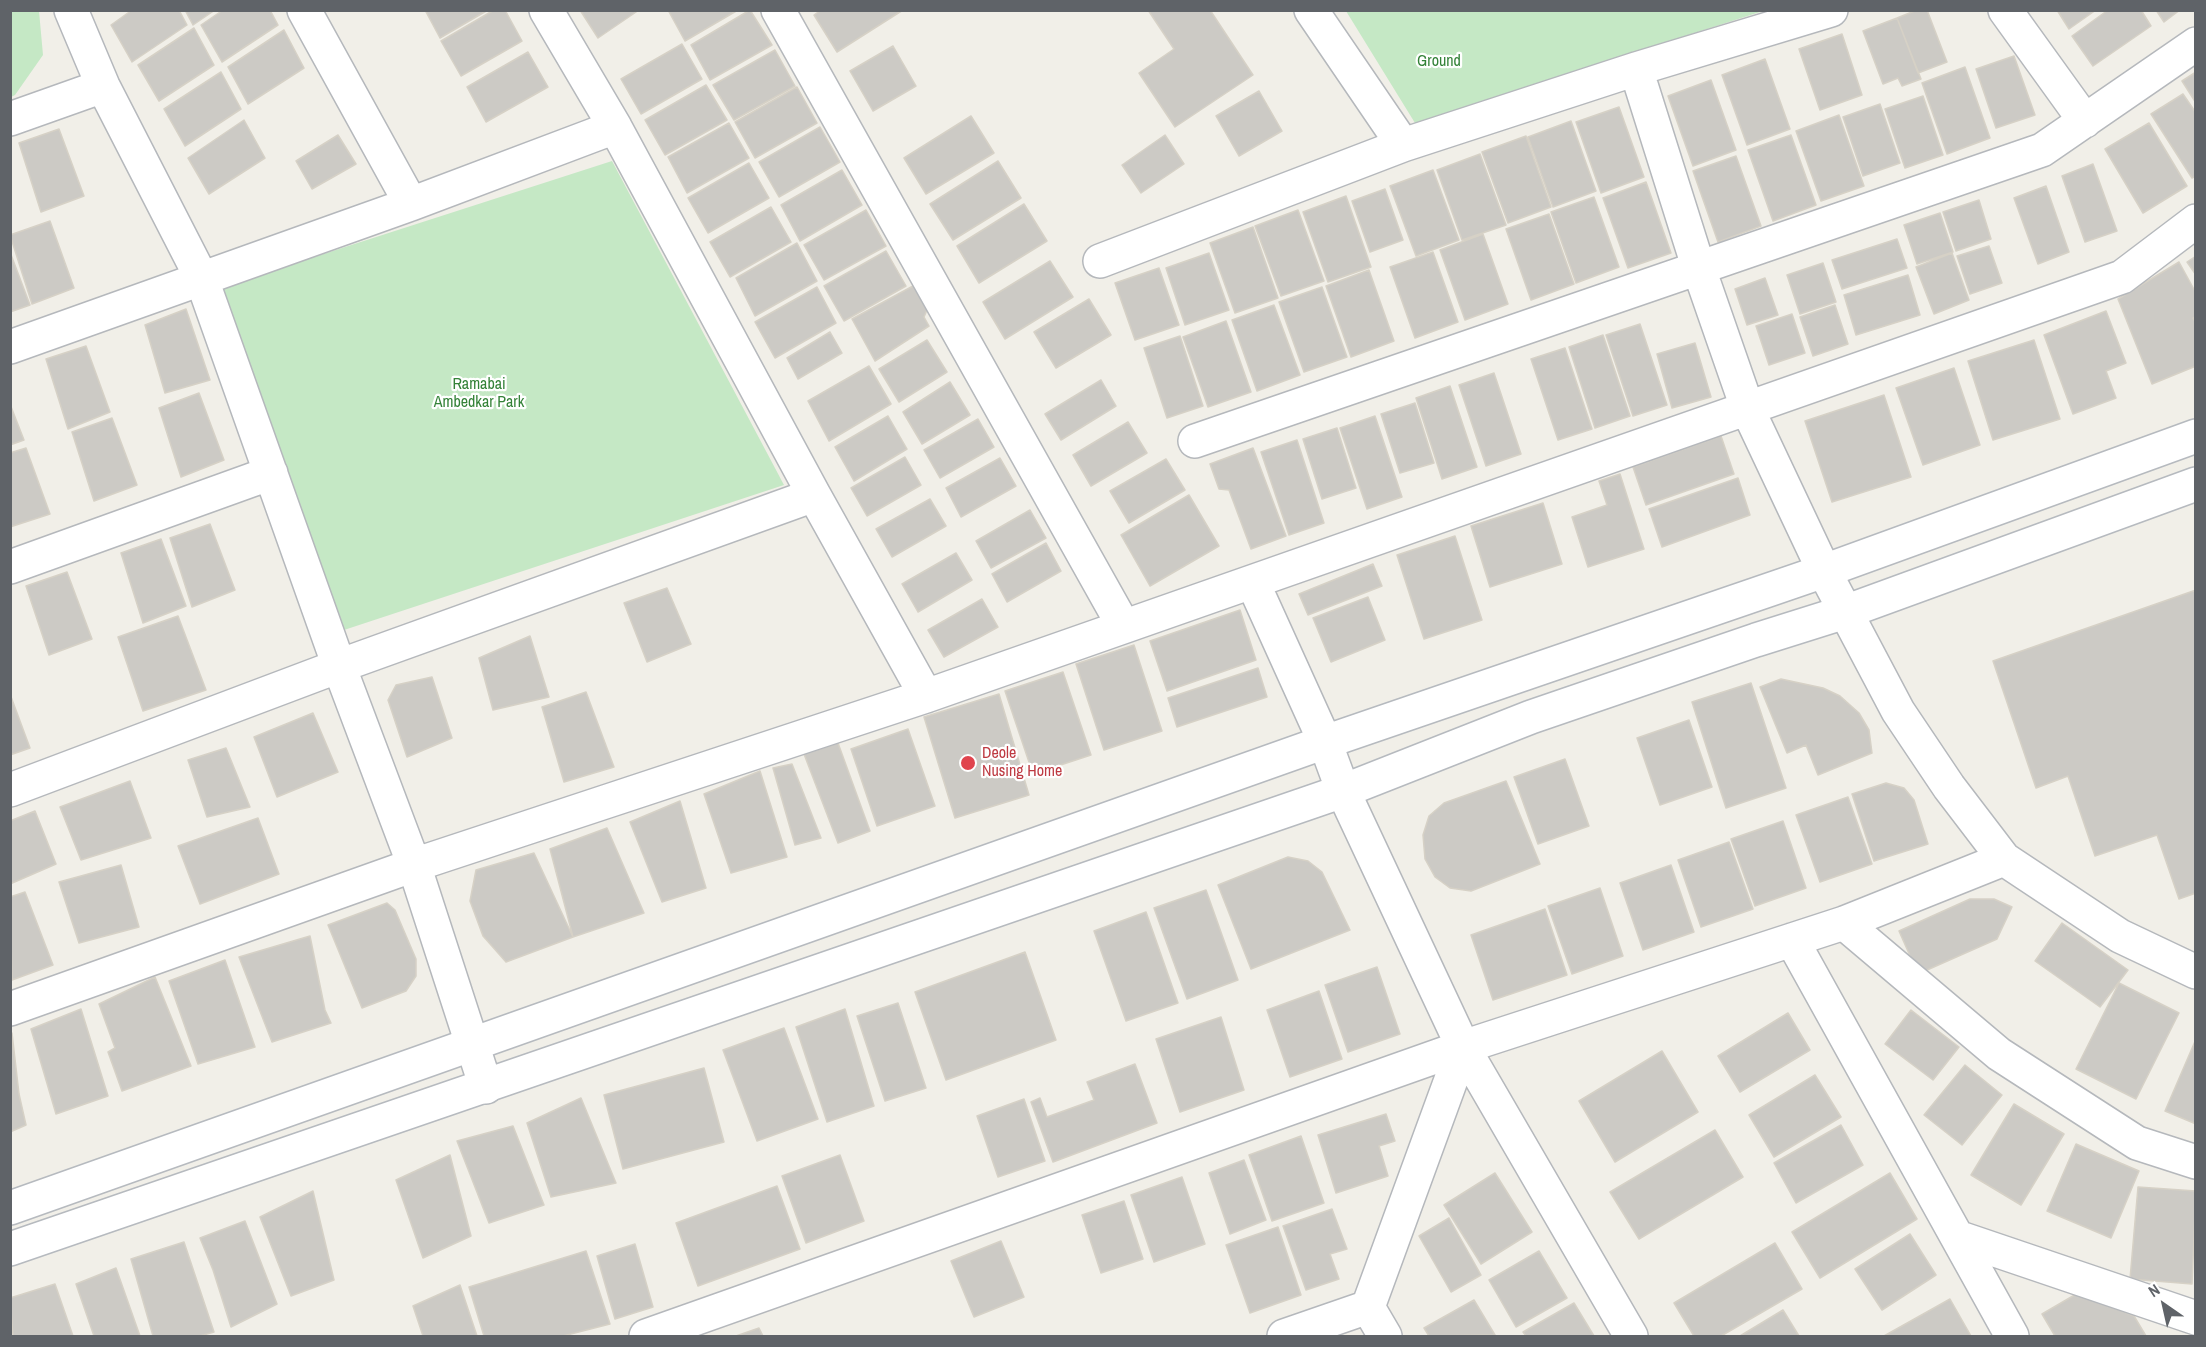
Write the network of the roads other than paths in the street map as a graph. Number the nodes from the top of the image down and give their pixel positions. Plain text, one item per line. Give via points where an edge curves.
1 (71, 10) edge
2 (304, 10) edge
3 (546, 10) edge
4 (778, 10) edge
5 (1311, 10) edge
6 (1831, 10) edge
7 (2005, 10) edge
8 (2196, 44) edge
9 (1636, 69) junction
10 (103, 86) junction
11 (10, 119) edge
12 (2085, 121) junction
13 (615, 127) junction
14 (1403, 145) junction
15 (411, 204) junction
16 (2196, 221) edge
17 (1100, 261) dead end
18 (1699, 269) junction
19 (201, 277) junction
20 (10, 346) edge
21 (1748, 410) junction
22 (2196, 436) edge
23 (1195, 441) dead end
24 (270, 473) junction
25 (2196, 484) edge
26 (814, 495) junction
27 (10, 567) edge
28 (1824, 571) junction
29 (1253, 583) junction
30 (1845, 612) junction
31 (1123, 625) junction
32 (339, 666) junction
33 (926, 696) junction
34 (1325, 742) junction
35 (10, 790) edge
36 (1342, 791) junction
37 (2004, 859) junction
38 (414, 865) junction
39 (1844, 923) junction
40 (1792, 940) junction
41 (2196, 972) edge
42 (10, 1010) edge
43 (472, 1045) junction
44 (1463, 1047) junction
45 (486, 1087) junction
46 (2196, 1162) edge
47 (10, 1208) edge
48 (1956, 1237) junction
49 (10, 1249) edge
50 (1368, 1307) junction
51 (2196, 1318) edge
52 (686, 1330) edge
53 (646, 1336) edge
54 (1284, 1336) edge
55 (1384, 1336) edge
56 (1631, 1336) edge
57 (2012, 1336) edge

1 - 10 street
2 - 15 street
3 - 13 street
4 - 31 street
5 - 14 street
6 - 9 street
7 - 12 street
8 - 12 street
9 - 14 street
9 - 18 street
10 - 11 street
10 - 19 street
12 - 18 street via 2042,150
13 - 15 street
13 - 26 street
14 - 17 street
15 - 19 street
16 - 21 street via 2122,277
18 - 21 street
18 - 23 street
19 - 20 street
19 - 24 street
21 - 28 street
21 - 29 street
22 - 28 street
24 - 27 street
24 - 32 street
25 - 30 street
26 - 32 street
26 - 33 street
28 - 30 street
28 - 34 street
29 - 31 street
29 - 34 street
30 - 36 street via 1531,717
30 - 37 street via 1898,711
31 - 33 street
32 - 35 street
32 - 38 street
33 - 38 street
34 - 36 street
34 - 43 street
36 - 44 street
36 - 45 street
37 - 39 street
37 - 41 street via 2120,936
38 - 42 street
38 - 43 street
39 - 40 street
39 - 46 street via 2008,1060 2137,1143
40 - 44 street
40 - 48 street
43 - 45 street
43 - 47 street
44 - 50 street
44 - 52 street
44 - 56 street
45 - 49 street
48 - 51 street
48 - 57 street
50 - 54 street
50 - 55 street
52 - 53 street

